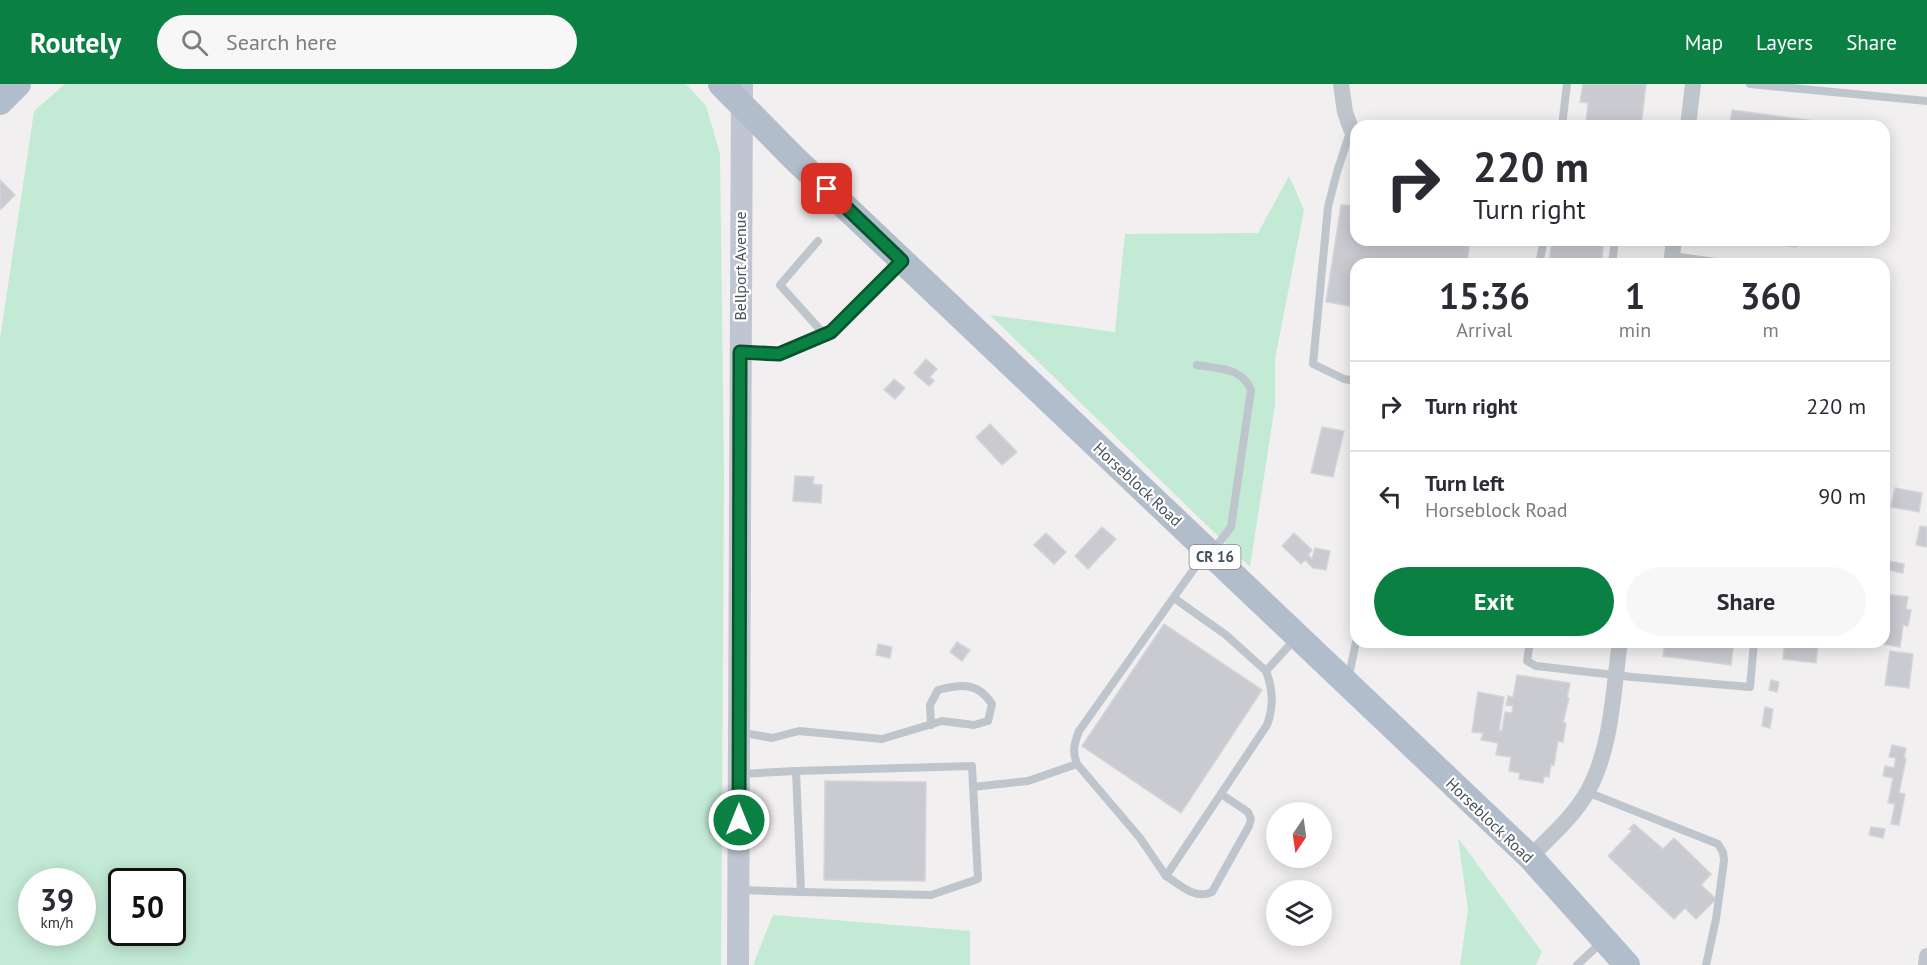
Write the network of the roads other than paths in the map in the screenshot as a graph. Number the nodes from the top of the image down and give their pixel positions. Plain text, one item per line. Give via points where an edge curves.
1 (18, 84) edge
2 (721, 84) edge
3 (1341, 84) edge
4 (1567, 84) edge
5 (1694, 84) edge
6 (1750, 84) edge
7 (742, 95) edge
8 (1927, 101) edge
9 (0, 102) edge
10 (1563, 120) edge
11 (1689, 120) edge
12 (1350, 122) edge
13 (1350, 140) edge
14 (818, 241) dead end
15 (1672, 253) edge
16 (1698, 258) edge
17 (902, 261) junction
18 (824, 334) junction
19 (740, 352) junction
20 (1197, 365) dead end
21 (1350, 380) edge
22 (1211, 553) junction
23 (1174, 598) junction
24 (1298, 636) junction
25 (1355, 648) edge
26 (1529, 648) edge
27 (1619, 648) edge
28 (1753, 648) edge
29 (1266, 671) junction
30 (1615, 676) junction
31 (1347, 683) junction
32 (931, 725) junction
33 (739, 732) junction
34 (1077, 764) junction
35 (796, 771) junction
36 (740, 774) junction
37 (973, 787) junction
38 (1587, 792) junction
39 (1221, 794) junction
40 (1530, 856) junction
41 (1166, 876) junction
42 (739, 890) junction
43 (801, 892) junction
44 (1604, 939) junction
45 (1927, 956) edge
46 (738, 965) edge
47 (1577, 965) edge
48 (1627, 965) edge
49 (1706, 965) edge
50 (1926, 965) edge

1 - 9 main road
2 - 7 main road, Horseblock Road / CR 16
3 - 12 street
4 - 10 lane
5 - 11 street
6 - 8 lane
7 - 17 main road, Horseblock Road / CR 16
7 - 19 main road, Bellport Avenue
13 - 21 lane via 1328,207 1313,364
14 - 18 lane via 780,285
15 - 16 lane
17 - 18 lane via 831,332
17 - 22 main road, Horseblock Road / CR 16
18 - 19 lane via 779,354
19 - 33 main road, Bellport Avenue
20 - 22 lane via 1239,374 1251,390 1231,526
22 - 23 lane
22 - 24 main road, Horseblock Road / CR 16
23 - 29 lane via 1226,635
23 - 34 lane via 1079,731 1073,755
24 - 29 lane
24 - 31 main road, Horseblock Road / CR 16
25 - 31 lane
26 - 30 lane via 1527,661 1531,664
27 - 30 street
28 - 30 lane via 1750,687
29 - 39 lane via 1272,688 1272,713
30 - 38 street via 1602,754
31 - 40 main road, Horseblock Road / CR 16
32 - 32 lane via 942,721 974,725 988,721 992,704 987,695 975,688 959,684 938,690 930,705
32 - 33 lane via 882,739 799,731 772,738
33 - 36 main road, Bellport Avenue
34 - 37 lane via 1028,782
34 - 41 lane via 1140,838
35 - 36 lane
35 - 37 lane via 972,766
35 - 43 lane
36 - 42 main road, Bellport Avenue
37 - 43 lane via 978,879 931,895
38 - 40 street via 1566,821
38 - 49 lane via 1718,844 1724,861
39 - 41 lane
39 - 41 lane via 1248,812 1251,819 1212,892 1204,896 1194,894
40 - 44 main road, Horseblock Road / CR 16
42 - 43 lane
42 - 46 main road, Bellport Avenue
44 - 47 lane
44 - 48 main road, Horseblock Road / CR 16
45 - 50 street

